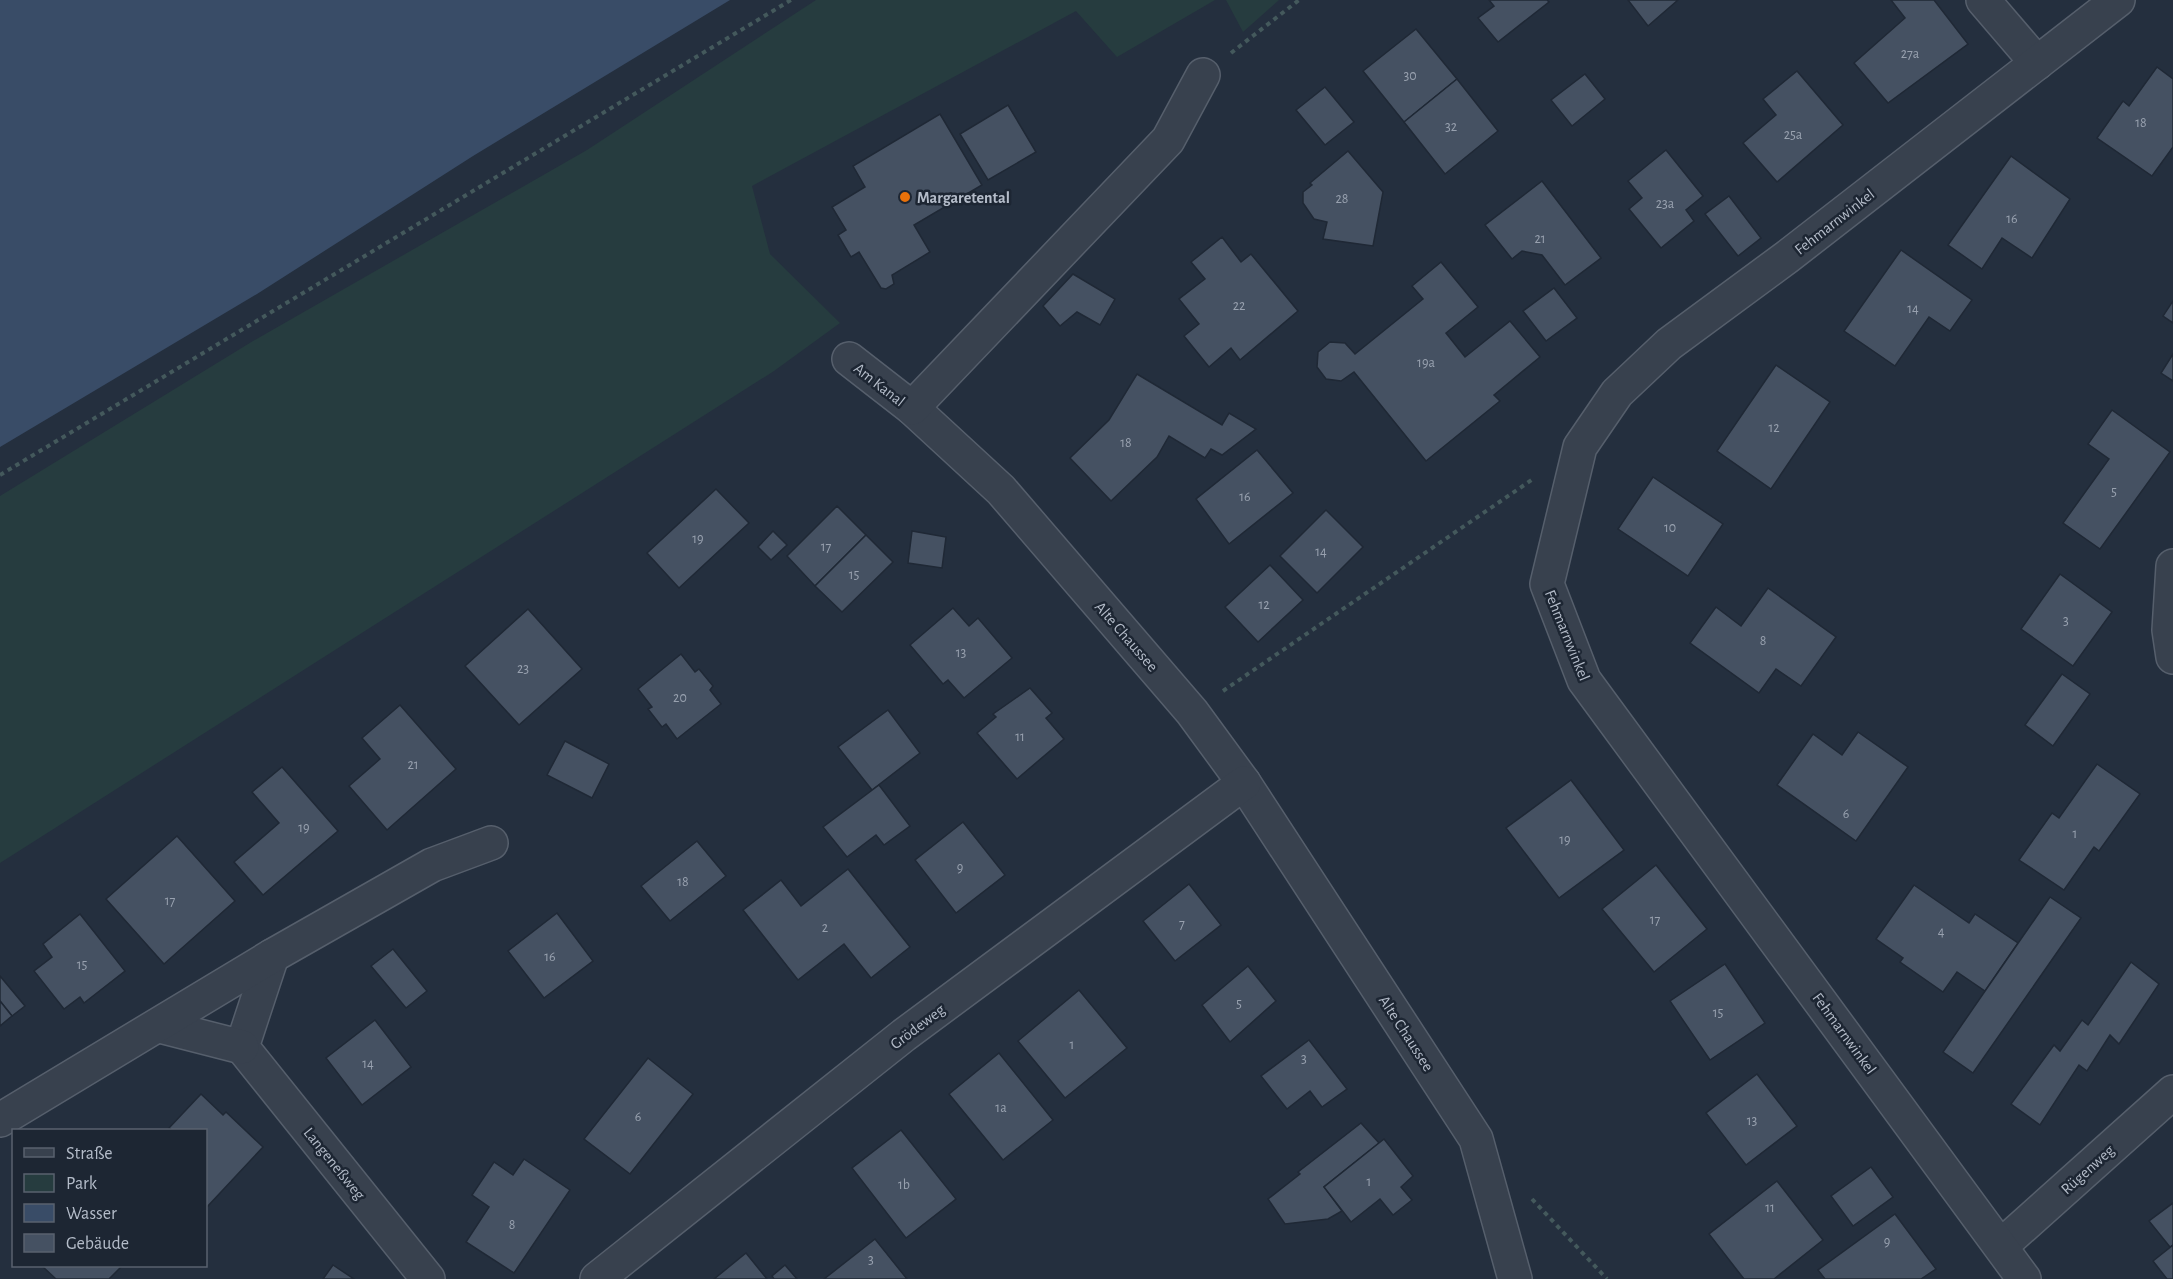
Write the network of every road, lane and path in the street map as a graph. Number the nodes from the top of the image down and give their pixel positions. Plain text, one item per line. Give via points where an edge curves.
1 (791, 0) edge
2 (1299, 0) edge
3 (1983, 0) edge
4 (2118, 0) edge
5 (2037, 63) junction
6 (1203, 75) joint
7 (849, 359) dead end
8 (912, 408) junction
9 (1580, 447) junction
10 (0, 475) edge
11 (2173, 566) edge
12 (2173, 657) edge
13 (1192, 712) junction
14 (1244, 783) junction
15 (491, 843) dead end
16 (272, 956) junction
17 (160, 1026) junction
18 (242, 1047) junction
19 (2173, 1092) edge
20 (0, 1120) edge
21 (1526, 1192) dead end
22 (2001, 1246) junction
23 (428, 1279) edge
24 (597, 1279) edge
25 (1515, 1279) edge
26 (1607, 1279) edge
27 (2025, 1279) edge

1 - 10 path
2 - 6 path
3 - 5 street
4 - 5 street, Fehmarnwinkel
5 - 9 street, Fehmarnwinkel via 1669,344 1617,393
6 - 8 street via 1168,140
7 - 8 street, Am Kanal
8 - 13 street, Alte Chaussee via 1001,490
9 - 13 path
9 - 22 street, Fehmarnwinkel via 1547,584 1584,680
11 - 12 street via 2169,630
13 - 14 street, Alte Chaussee
14 - 24 street, Grödeweg via 904,1035
14 - 25 street, Alte Chaussee via 1476,1139
15 - 16 street via 432,865
16 - 17 street
16 - 18 street
17 - 18 street
17 - 20 street
18 - 23 street, Langeneßweg
19 - 22 street, Rügenweg
21 - 26 path
22 - 27 street, Fehmarnwinkel

